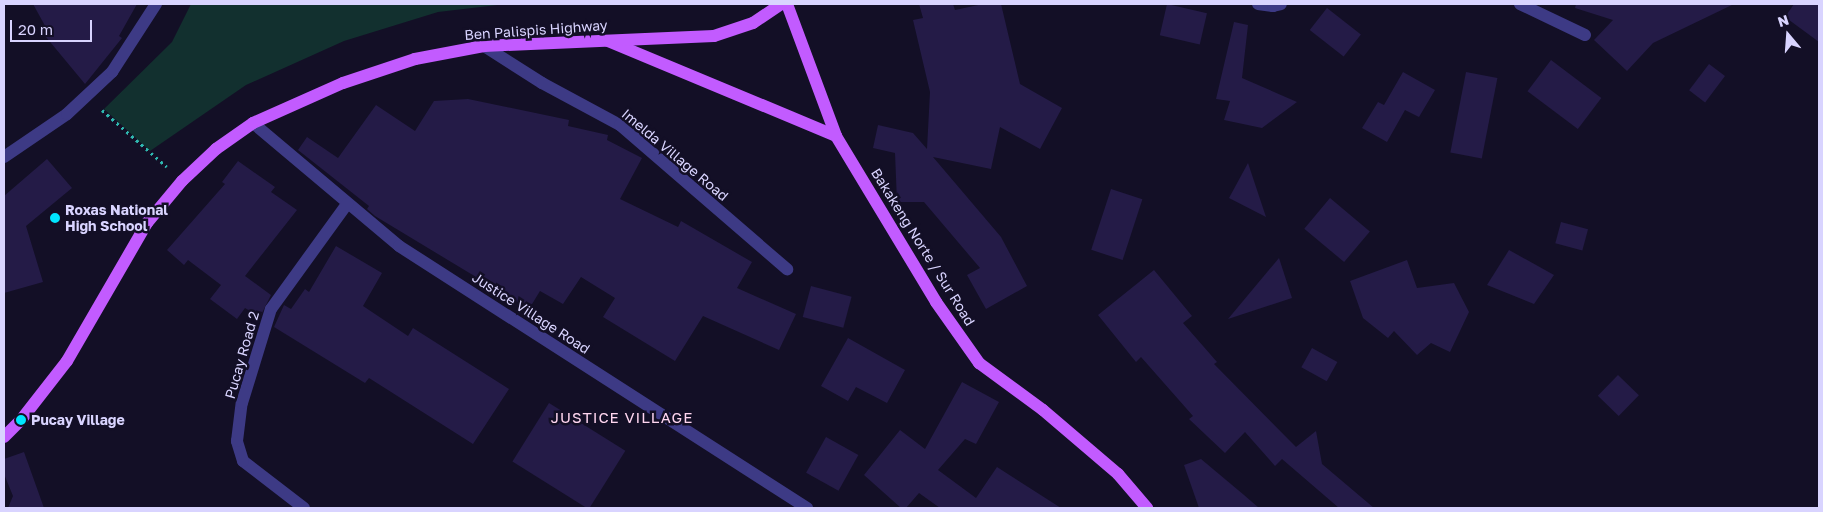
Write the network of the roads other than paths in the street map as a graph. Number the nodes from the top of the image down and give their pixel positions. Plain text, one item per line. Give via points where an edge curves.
1 (156, 4) edge
2 (781, 4) edge
3 (787, 4) edge
4 (1258, 4) edge
5 (1281, 4) edge
6 (1520, 4) edge
7 (1585, 35) dead end
8 (602, 39) junction
9 (484, 46) junction
10 (253, 124) junction
11 (836, 136) junction
12 (4, 158) edge
13 (347, 204) junction
14 (786, 269) dead end
15 (4, 437) edge
16 (304, 508) edge
17 (807, 508) edge
18 (1146, 508) edge

1 - 12 street via 112,72 67,114
2 - 8 main road, Ben Palispis Highway via 753,23 714,36
3 - 11 main road, Bakakeng Norte / Sur Road
4 - 5 street
6 - 7 street
8 - 9 main road, Ben Palispis Highway
8 - 11 main road
9 - 10 main road, Ben Palispis Highway via 415,58 343,83
9 - 14 street, Imelda Village Road via 542,84 620,125
10 - 13 street, Justice Village Road
10 - 15 main road, Ben Palispis Highway via 216,149 182,181 147,223 67,361
11 - 18 main road, Bakakeng Norte / Sur Road via 936,302 979,363 1043,410 1118,474
13 - 16 street, Pucay Road 2 via 271,309 242,403 237,441 243,461
13 - 17 street, Justice Village Road via 399,246

